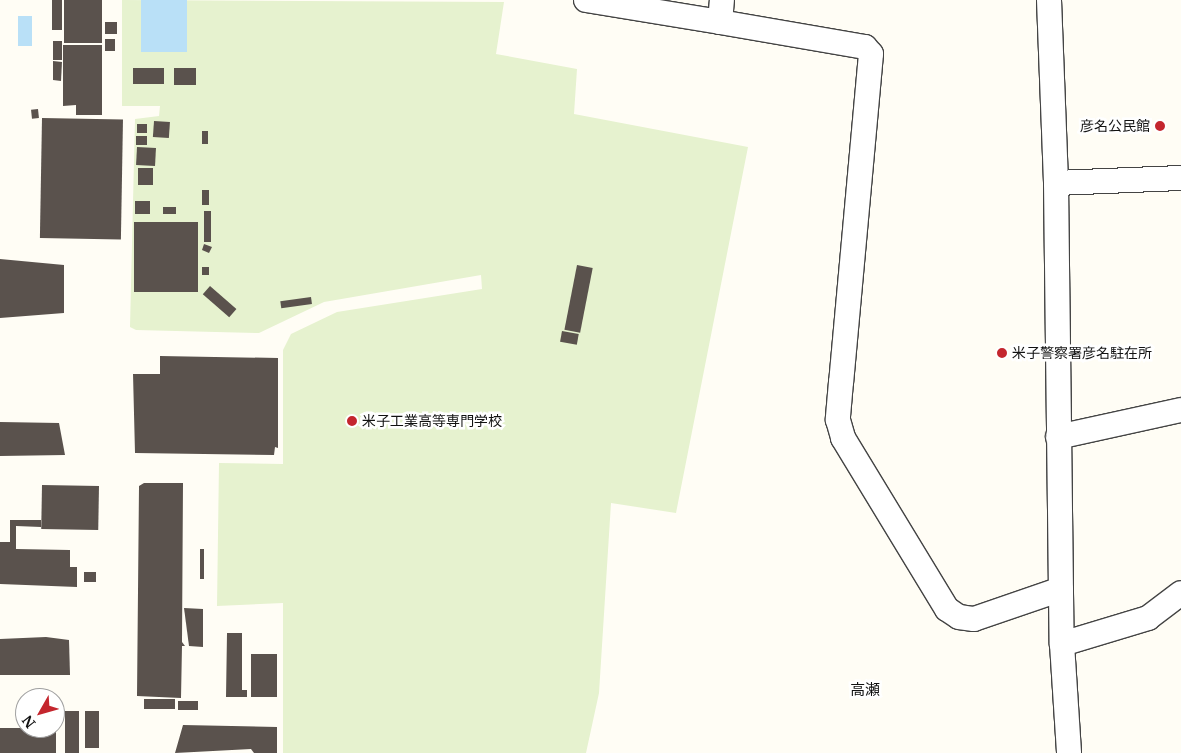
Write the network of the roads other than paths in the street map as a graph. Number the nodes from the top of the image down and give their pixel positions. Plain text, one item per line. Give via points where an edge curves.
1 (586, 0) edge
2 (1049, 0) edge
3 (721, 11) edge
4 (1181, 178) edge
5 (1056, 183) junction
6 (1181, 410) edge
7 (1058, 437) junction
8 (1061, 589) junction
9 (1181, 593) edge
10 (1062, 644) junction
11 (1069, 753) edge

1 - 3 street
2 - 5 street
3 - 8 street via 865,46 870,54 838,420 843,438 947,609 960,617 974,619
4 - 5 street
5 - 7 street
6 - 7 street
7 - 8 street
8 - 10 street
9 - 10 street via 1148,618
10 - 11 street

